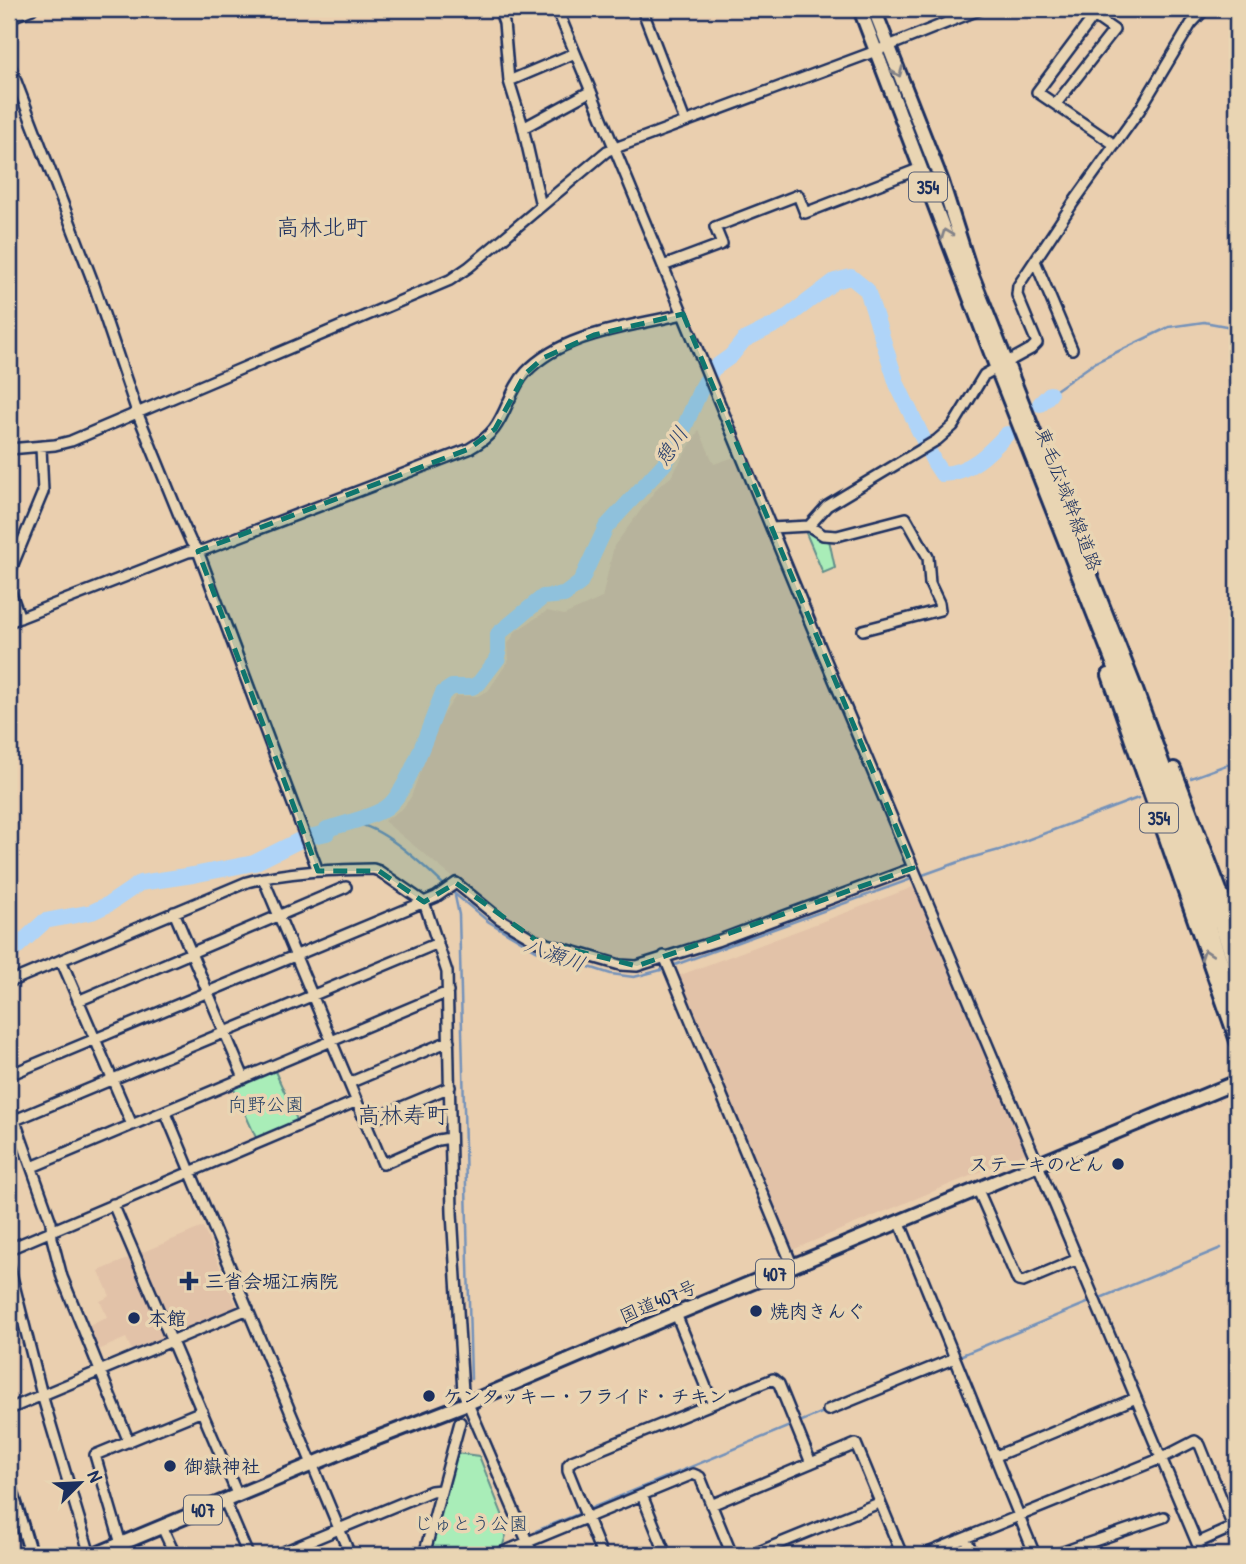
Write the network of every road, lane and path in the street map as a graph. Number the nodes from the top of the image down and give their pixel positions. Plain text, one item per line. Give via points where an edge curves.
1 (32, 9) edge
2 (499, 9) edge
3 (557, 9) edge
4 (642, 9) edge
5 (860, 9) edge
6 (874, 9) edge
7 (981, 9) edge
8 (1205, 9) edge
9 (9, 18) edge
10 (882, 49) junction
11 (575, 53) junction
12 (9, 63) edge
13 (509, 81) junction
14 (591, 91) junction
15 (1056, 104) junction
16 (685, 121) junction
17 (523, 128) junction
18 (1115, 145) junction
19 (614, 148) junction
20 (921, 168) junction
21 (541, 206) junction
22 (1035, 261) junction
23 (663, 266) junction
24 (683, 314) junction
25 (1072, 349) dead end
26 (1001, 364) junction
27 (137, 412) junction
28 (41, 447) junction
29 (9, 449) edge
30 (809, 526) junction
31 (771, 528) junction
32 (198, 551) junction
33 (9, 574) edge
34 (9, 588) edge
35 (1086, 594) junction
36 (1106, 615) junction
37 (20, 618) junction
38 (9, 622) edge
39 (863, 630) dead end
40 (318, 871) junction
41 (915, 871) junction
42 (263, 878) junction
43 (346, 887) dead end
44 (424, 902) junction
45 (174, 912) junction
46 (279, 916) junction
47 (1237, 935) edge
48 (438, 943) junction
49 (191, 953) junction
50 (295, 956) junction
51 (665, 958) junction
52 (61, 960) junction
53 (1237, 970) edge
54 (9, 982) edge
55 (208, 992) junction
56 (448, 992) junction
57 (312, 996) junction
58 (78, 1001) junction
59 (1237, 1006) edge
60 (225, 1033) junction
61 (94, 1039) junction
62 (331, 1041) junction
63 (449, 1041) junction
64 (1237, 1041) edge
65 (9, 1075) edge
66 (244, 1078) junction
67 (112, 1081) junction
68 (1237, 1082) edge
69 (349, 1083) junction
70 (450, 1087) junction
71 (357, 1101) junction
72 (9, 1104) edge
73 (165, 1111) junction
74 (15, 1120) junction
75 (366, 1122) junction
76 (132, 1125) junction
77 (450, 1138) junction
78 (1039, 1164) junction
79 (32, 1167) junction
80 (191, 1171) junction
81 (978, 1190) junction
82 (113, 1204) junction
83 (900, 1223) junction
84 (52, 1230) junction
85 (9, 1249) edge
86 (1078, 1259) junction
87 (9, 1265) edge
88 (793, 1267) junction
89 (248, 1309) junction
90 (676, 1314) junction
91 (172, 1341) junction
92 (955, 1358) junction
93 (100, 1371) junction
94 (43, 1395) junction
95 (1136, 1398) junction
96 (712, 1402) junction
97 (468, 1403) junction
98 (9, 1409) edge
99 (828, 1410) dead end
100 (202, 1411) junction
101 (460, 1422) dead end
102 (128, 1441) junction
103 (996, 1456) junction
104 (1162, 1458) junction
105 (811, 1463) junction
106 (313, 1464) junction
107 (9, 1481) edge
108 (440, 1490) junction
109 (642, 1495) junction
110 (238, 1496) junction
111 (225, 1501) junction
112 (880, 1503) junction
113 (711, 1505) junction
114 (12, 1506) edge
115 (1021, 1515) junction
116 (1164, 1517) dead end
117 (587, 1518) junction
118 (163, 1527) junction
119 (339, 1529) junction
120 (965, 1538) junction
121 (528, 1543) junction
122 (1197, 1543) junction
123 (121, 1544) junction
124 (97, 1554) edge
125 (30, 1555) edge
126 (175, 1555) edge
127 (248, 1555) edge
128 (276, 1555) edge
129 (350, 1555) edge
130 (424, 1555) edge
131 (496, 1555) edge
132 (533, 1555) edge
133 (602, 1555) edge
134 (666, 1555) edge
135 (732, 1555) edge
136 (751, 1555) edge
137 (902, 1555) edge
138 (923, 1555) edge
139 (972, 1555) edge
140 (1035, 1555) edge
141 (1054, 1555) edge
142 (1202, 1555) edge

1 - 9 street
2 - 13 street via 505,23
3 - 11 street
4 - 16 street
5 - 10 highway, 東毛広域幹線道路 / 354
6 - 10 highway, 東毛広域幹線道路 / 354
7 - 10 street
8 - 18 street
10 - 16 street
10 - 20 highway, 東毛広域幹線道路 / 354
10 -> 26 highway, 東毛広域幹線道路 / 354 via 942,182
11 - 13 street
11 - 14 street
12 - 27 street
13 - 17 street
14 - 17 street
14 - 19 street
15 - 15 street via 1037,92 1094,16 1114,30
15 - 18 street
16 - 19 street
17 - 21 street
18 - 22 street
19 - 21 street
19 - 23 street
20 - 23 street via 805,213 798,195 715,227 722,244
26 -> 20 highway, 東毛広域幹線道路 / 354
21 - 27 street via 450,280
22 - 25 street
22 - 26 street via 1017,295 1037,343
23 - 24 street
24 - 31 street
24 - 32 street via 594,335 542,358 525,373 495,429 469,449
26 - 30 street via 984,375 953,426 937,440 827,506
26 - 35 highway, 東毛広域幹線道路 / 354
26 - 36 highway, 東毛広域幹線道路 / 354
27 - 28 street via 71,441
27 - 32 street
28 - 29 street
28 - 33 street via 43,492
30 - 31 street
30 - 39 street via 823,535 837,536 906,518 928,558 930,584 940,610
31 - 41 street
32 - 37 street
32 - 40 street
34 - 37 street
35 - 59 highway, 東毛広域幹線道路 / 354
64 -> 35 highway, 354 via 1110,676
36 - 47 highway, 354 via 1135,668
36 - 53 highway, 東毛広域幹線道路 / 354
37 - 38 street
40 - 42 street
40 - 44 street via 379,871
41 - 51 street
41 - 78 street
42 - 45 street
42 - 46 street
43 - 46 street
44 - 48 street
44 - 50 street
44 - 51 street via 456,883 500,919 537,941 620,965 637,966
45 - 49 street
45 - 52 street
46 - 49 street
46 - 50 street
48 - 56 street
48 - 57 street
49 - 55 street
49 - 58 street
50 - 55 street
50 - 57 street
51 - 88 street
52 - 54 street
52 - 58 street
55 - 60 street
55 - 61 street
56 - 62 street
56 - 63 street
57 - 60 street
57 - 62 street
58 - 61 street
60 - 66 street
60 - 67 street
61 - 65 street
61 - 67 street
62 - 66 street
62 - 69 street
63 - 69 street
63 - 70 street
66 - 73 street
67 - 74 street
67 - 76 street
68 - 78 highway, 国道407号 / 407
69 - 71 street
70 - 75 street
70 - 77 street
71 - 75 street
71 - 80 street
72 - 74 street
73 - 76 street
73 - 80 street
74 - 79 street
75 - 77 street via 383,1164
76 - 79 street
77 - 97 street via 463,1392
78 - 81 highway, 国道407号 / 407
78 - 86 street
79 - 84 street
80 - 82 street
80 - 89 street
81 - 83 highway, 国道407号 / 407
81 - 86 street via 1018,1281
82 - 84 street
82 - 91 street
83 - 88 highway, 国道407号 / 407
83 - 92 street
84 - 85 street
84 - 93 street via 62,1277
86 - 95 street
87 - 94 street
88 - 90 highway, 国道407号 / 407
89 - 91 street
89 - 106 street
90 - 96 street
90 - 97 highway, 国道407号 / 407
91 - 93 street
91 - 100 street
92 - 99 street
92 - 103 street
93 - 94 street
93 - 102 street
94 - 98 street
94 - 124 street
95 - 103 street
95 - 104 street
96 - 105 street via 776,1381
96 - 117 street via 569,1462 568,1471
97 - 106 highway, 国道407号 / 407
97 - 121 street
100 - 102 street
100 - 110 street
101 - 108 street
102 - 123 street via 95,1455
103 - 115 street
104 - 115 street
104 - 122 street
104 - 122 street via 1195,1441 1200,1445 1233,1527
105 - 112 street via 856,1444
105 - 113 street
106 - 110 highway, 国道407号 / 407
106 - 119 street
107 - 114 main road
108 - 119 street
108 - 130 street
109 - 113 street via 696,1474
109 - 117 street
109 - 134 street
110 - 111 highway, 国道407号 / 407
111 - 118 highway, 国道407号 / 407
111 - 127 street
112 - 136 street
112 - 137 street
113 - 135 street
114 - 125 main road
115 - 120 street
115 - 140 street
116 - 141 street
117 - 121 street
117 - 133 street
118 - 123 highway, 国道407号 / 407
118 - 126 street
119 - 128 street
119 - 129 street
120 - 138 street
120 - 139 street
121 - 131 street
121 - 132 street
122 - 142 street
123 - 124 highway, 国道407号 / 407

